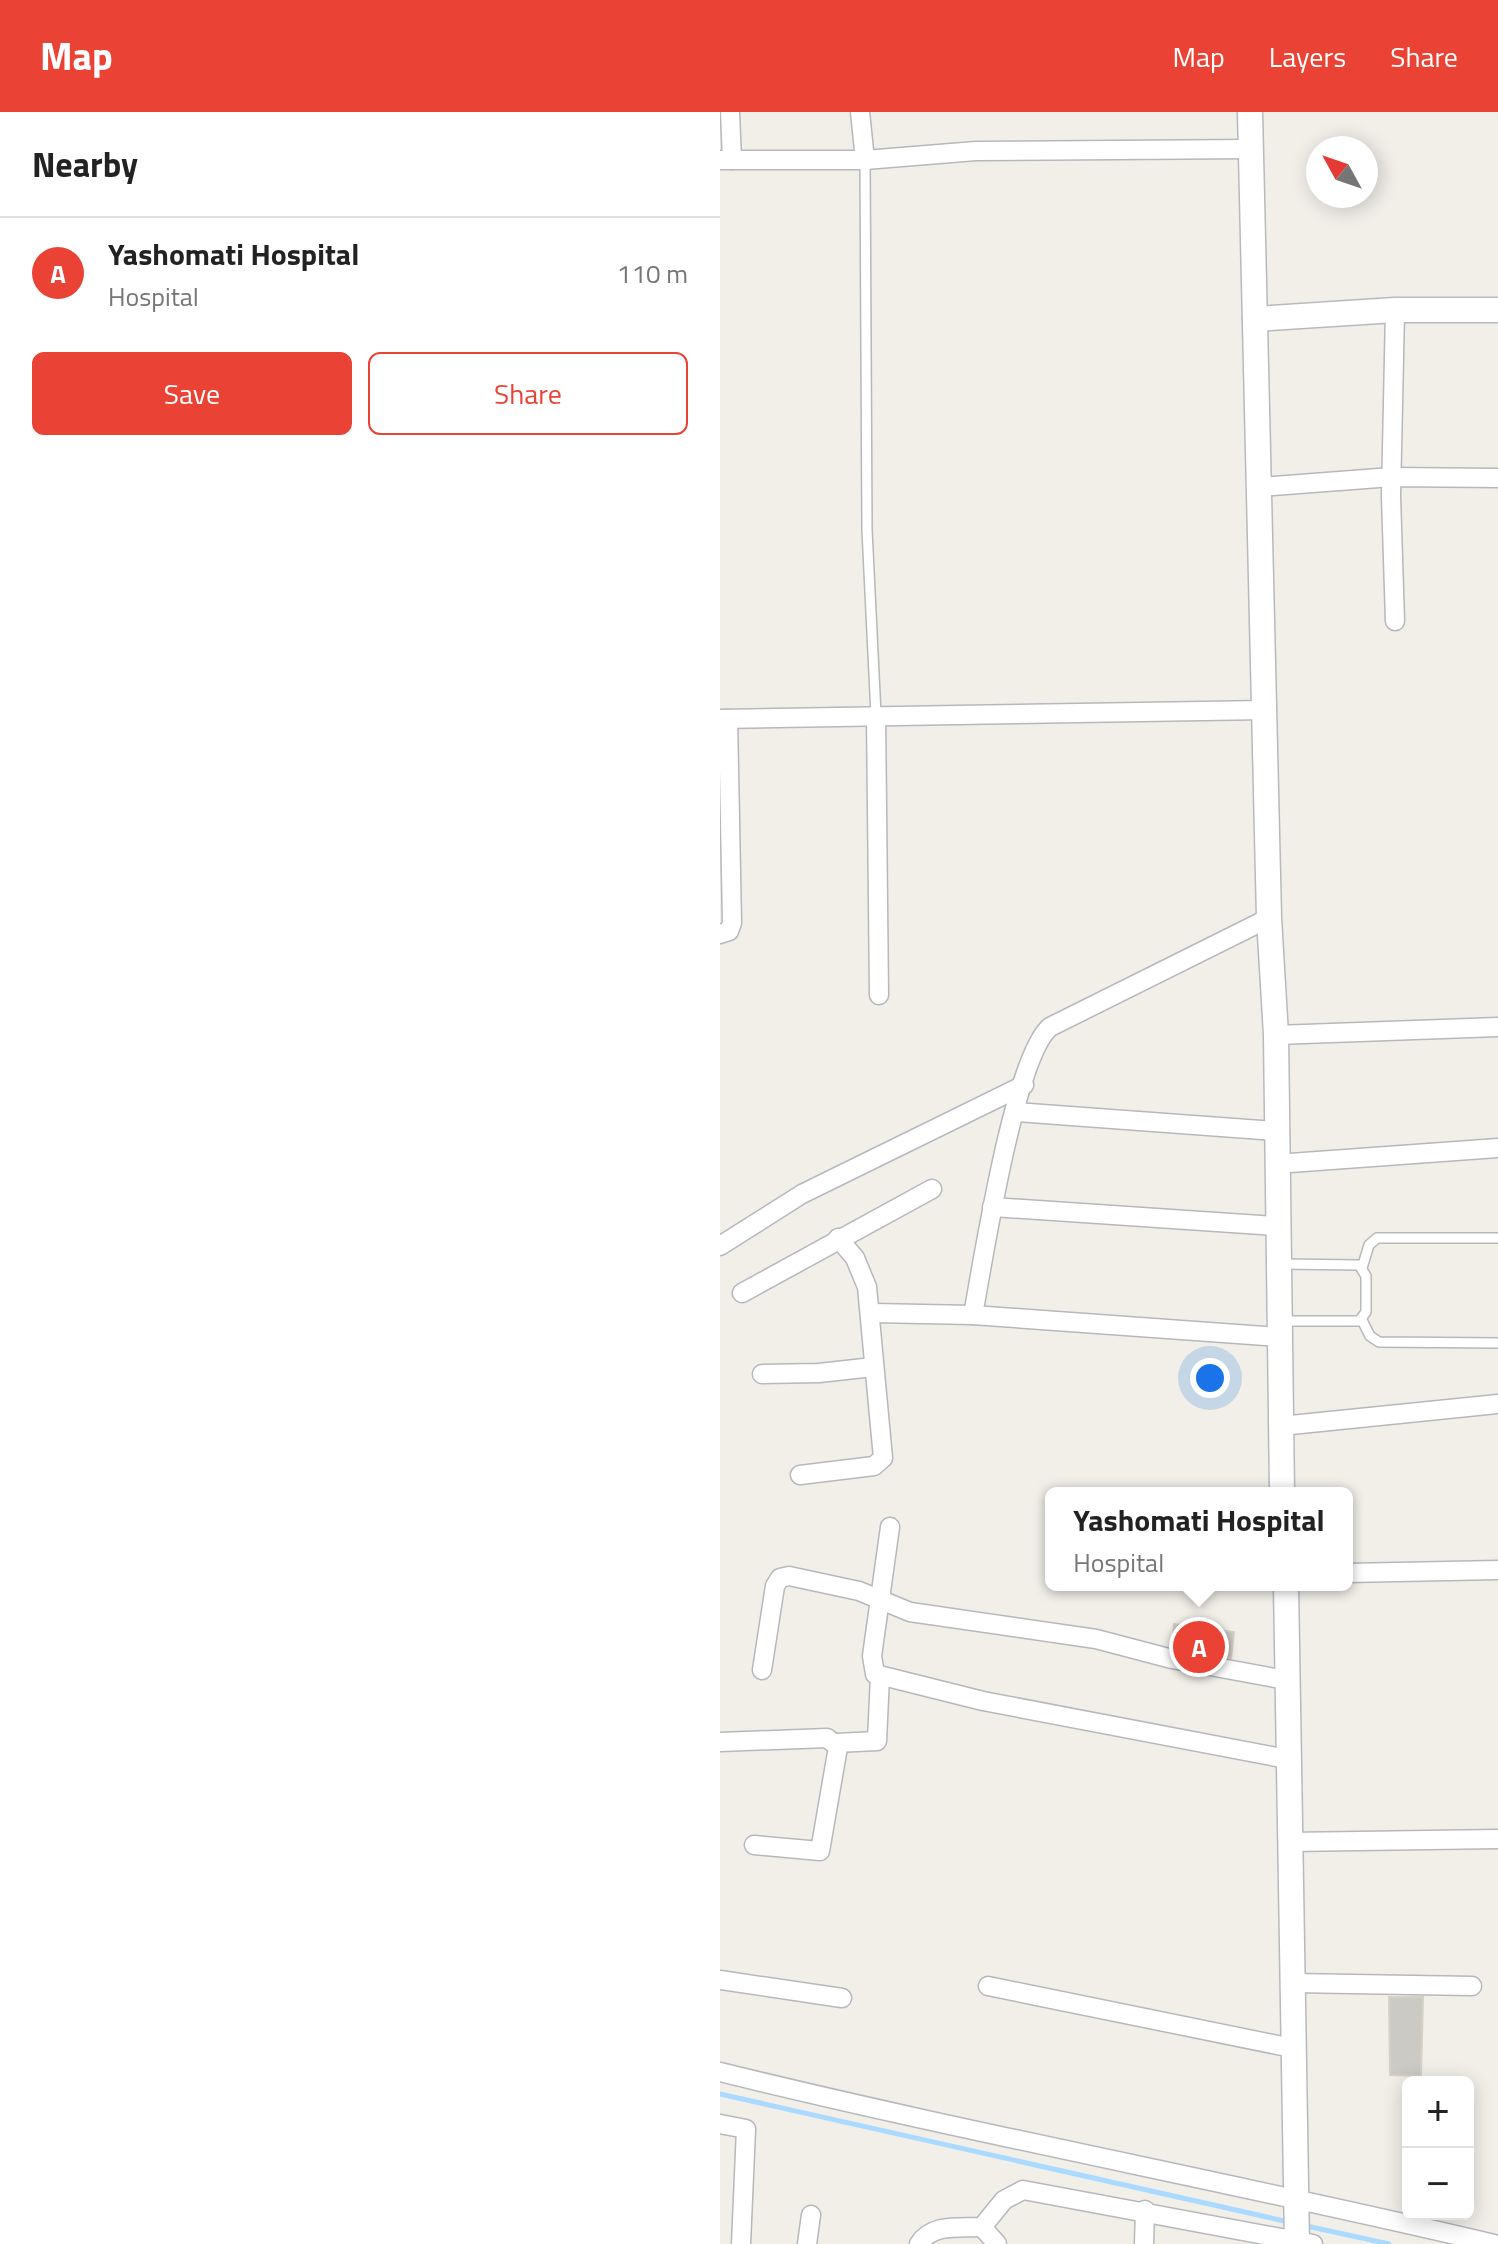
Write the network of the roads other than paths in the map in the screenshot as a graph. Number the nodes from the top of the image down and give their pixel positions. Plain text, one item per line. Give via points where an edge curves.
1 (730, 112) edge
2 (860, 112) edge
3 (1250, 112) edge
4 (1251, 149) junction
5 (726, 160) edge
6 (865, 160) junction
7 (1395, 310) junction
8 (1498, 310) edge
9 (1255, 319) junction
10 (1392, 477) junction
11 (1498, 478) edge
12 (1260, 487) junction
13 (1395, 621) dead end
14 (1265, 710) junction
15 (876, 715) junction
16 (724, 719) edge
17 (1269, 918) junction
18 (720, 934) edge
19 (879, 995) dead end
20 (1498, 1027) edge
21 (1276, 1035) junction
22 (1024, 1085) junction
23 (1015, 1112) junction
24 (1275, 1131) junction
25 (1498, 1148) edge
26 (1276, 1164) junction
27 (932, 1189) dead end
28 (992, 1207) junction
29 (1277, 1226) junction
30 (838, 1238) junction
31 (1498, 1238) edge
32 (720, 1246) edge
33 (1278, 1264) junction
34 (1362, 1268) junction
35 (742, 1293) dead end
36 (872, 1313) junction
37 (973, 1315) junction
38 (1362, 1320) junction
39 (1278, 1329) junction
40 (1498, 1343) edge
41 (873, 1367) junction
42 (762, 1374) dead end
43 (1498, 1404) edge
44 (1281, 1426) junction
45 (800, 1475) dead end
46 (1282, 1487) edge
47 (890, 1527) dead end
48 (1498, 1570) edge
49 (1353, 1573) edge
50 (1286, 1591) edge
51 (882, 1601) junction
52 (762, 1670) dead end
53 (880, 1676) junction
54 (1286, 1680) junction
55 (720, 1742) edge
56 (836, 1743) junction
57 (1287, 1759) junction
58 (1498, 1839) edge
59 (1289, 1842) junction
60 (754, 1845) dead end
61 (720, 1980) edge
62 (1292, 1983) junction
63 (988, 1986) dead end
64 (1472, 1986) dead end
65 (842, 1998) dead end
66 (1292, 2048) junction
67 (720, 2072) edge
68 (720, 2124) edge
69 (1145, 2210) junction
70 (811, 2215) dead end
71 (982, 2227) junction
72 (1299, 2230) edge
73 (741, 2244) edge
74 (807, 2244) edge
75 (919, 2244) edge
76 (997, 2244) edge
77 (1144, 2244) edge
78 (1494, 2244) edge

1 - 5 street
2 - 6 street
3 - 4 main road
4 - 6 street via 976,151
4 - 9 main road
5 - 6 street
6 - 15 lane via 867,530
7 - 8 main road
7 - 9 main road
7 - 10 street
9 - 12 main road
10 - 11 street
10 - 12 street
10 - 13 street
12 - 14 main road
14 - 15 street
14 - 17 main road
15 - 16 street
15 - 19 street
16 - 18 street via 732,923
17 - 21 main road
17 - 22 street via 1050,1027 1037,1041
20 - 21 street
21 - 24 main road
22 - 23 street
22 - 32 street via 787,1202
23 - 24 street
23 - 28 street
24 - 26 main road
25 - 26 street
26 - 29 main road
27 - 30 street
28 - 29 street
28 - 37 street
29 - 33 main road
30 - 35 street
30 - 36 street via 862,1271
31 - 34 lane via 1377,1238 1369,1245
33 - 34 lane
33 - 39 main road
34 - 38 lane
36 - 37 street
36 - 41 street
37 - 39 street
38 - 39 lane
38 - 40 lane via 1379,1342
39 - 44 main road
41 - 42 street
41 - 45 street via 882,1461
43 - 44 street
44 - 46 main road
47 - 51 street
48 - 49 street
50 - 54 main road
51 - 52 street via 859,1591 780,1578
51 - 53 street via 872,1656 872,1669
51 - 54 street via 910,1612 1096,1639
53 - 56 street via 877,1741
53 - 57 street
54 - 57 main road
55 - 56 street via 827,1738
56 - 60 street via 820,1851
57 - 59 main road
58 - 59 street
59 - 62 main road
61 - 65 street
62 - 64 street
62 - 66 main road
63 - 66 street
66 - 72 main road
67 - 72 street via 890,2114
68 - 73 street via 746,2129
69 - 71 street via 1023,2190 1004,2200
69 - 72 street
69 - 77 street
70 - 74 street
71 - 75 street via 939,2229
71 - 76 street
72 - 78 street

